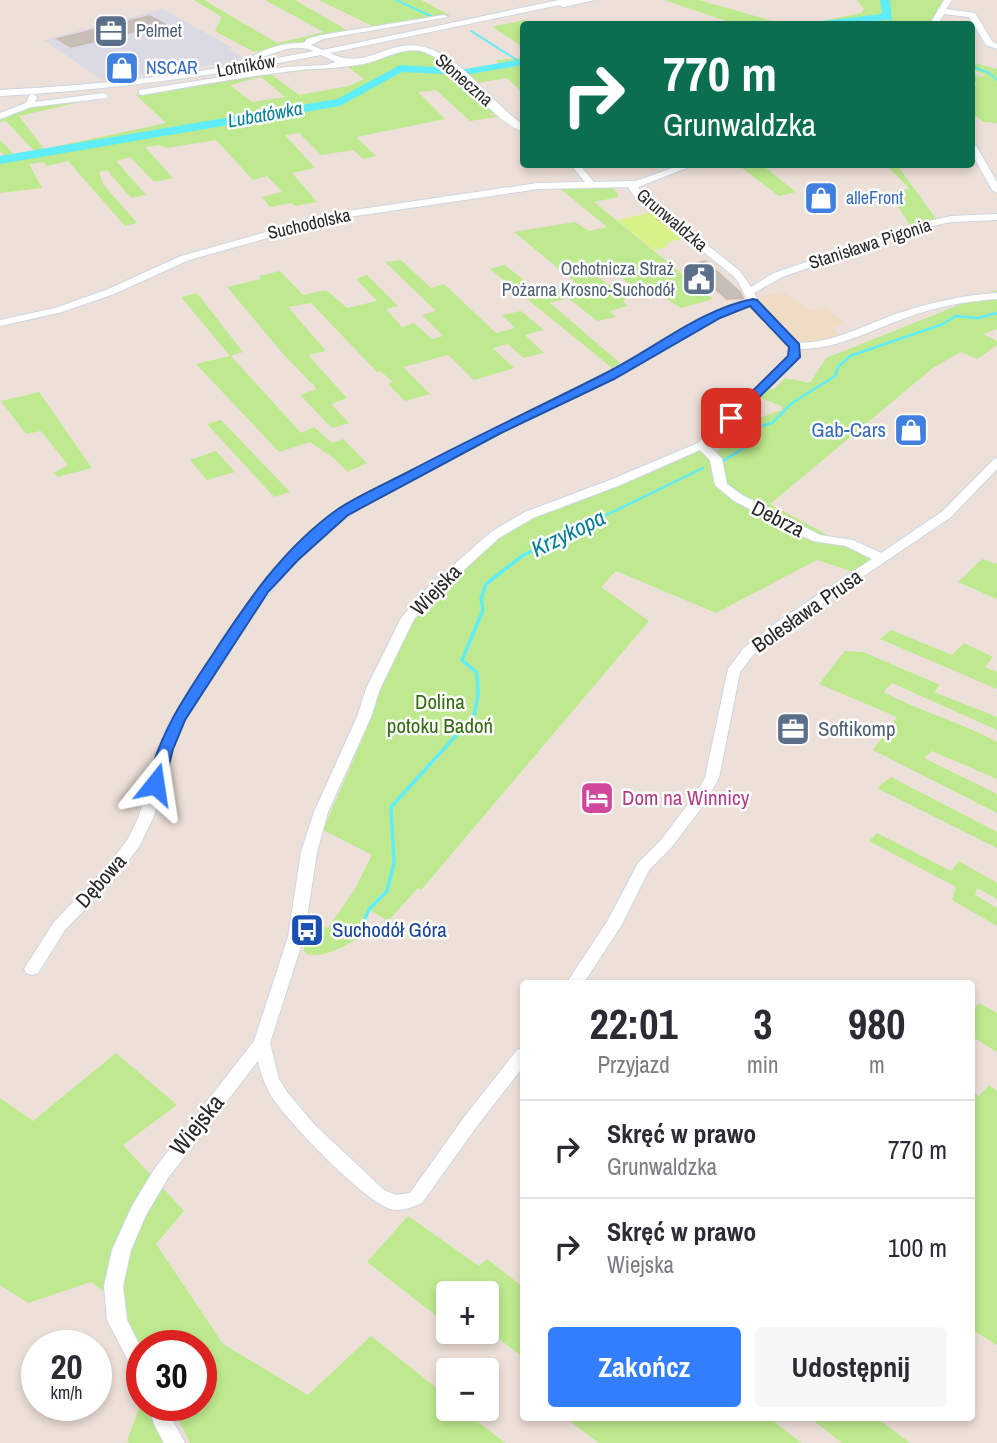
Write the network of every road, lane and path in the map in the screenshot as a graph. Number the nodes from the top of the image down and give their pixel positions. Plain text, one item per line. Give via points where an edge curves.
1 (528, 0) edge
2 (570, 0) edge
3 (591, 0) edge
4 (948, 0) edge
5 (941, 11) junction
6 (489, 17) junction
7 (936, 21) edge
8 (306, 46) junction
9 (997, 47) edge
10 (319, 51) junction
11 (344, 62) junction
12 (0, 91) edge
13 (34, 92) junction
14 (29, 105) junction
15 (0, 116) edge
16 (520, 127) edge
17 (975, 151) edge
18 (577, 168) edge
19 (681, 168) edge
20 (591, 184) junction
21 (632, 185) junction
22 (997, 190) edge
23 (997, 217) edge
24 (997, 296) edge
25 (751, 297) junction
26 (0, 323) edge
27 (795, 346) junction
28 (702, 445) junction
29 (997, 461) edge
30 (883, 559) junction
31 (32, 969) dead end
32 (577, 980) edge
33 (262, 1043) junction
34 (520, 1059) edge
35 (126, 1336) edge
36 (163, 1421) edge
37 (175, 1443) edge

1 - 8 street via 478,13 322,37
2 - 6 street, Lotników
3 - 6 street, Lotników
4 - 5 street
5 - 7 street
5 - 9 street via 972,15 989,43
6 - 10 street, Lotników
8 - 10 street
8 - 12 street via 161,76
10 - 11 street
10 - 13 street, Lotników via 178,78
11 - 14 street, Słoneczna
11 - 16 street, Słoneczna via 401,48 434,52
12 - 13 street, Lotników
13 - 14 street
14 - 15 street, Słoneczna
17 - 22 street
18 - 20 street
19 - 21 street
20 - 21 street, Suchodolska
20 - 26 street, Suchodolska via 490,192 299,224 185,258 73,306
21 - 25 street, Grunwaldzka via 637,194 736,273
23 - 25 street, Stanisława Pigonia via 924,225 778,275
24 - 27 street via 920,311 828,345
25 - 27 street, Grunwaldzka
25 - 31 street, Dębowa via 598,383 363,500 299,551 262,589 177,720 143,825 122,860 62,923
27 - 28 street, Wiejska via 794,357 786,366
28 - 30 street, Debrza via 716,459 721,485 738,498 817,538 849,543
28 - 33 street, Wiejska via 529,515 495,535 408,618 321,812 309,852 296,937
29 - 30 street, Bolesława Prusa via 947,514
30 - 32 street, Bolesława Prusa via 779,627 748,652 733,672 712,778 666,844 643,867 615,922
33 - 34 street via 271,1080 281,1097 350,1171 395,1204 416,1198
33 - 35 street, Wiejska via 169,1160 125,1239 114,1281 117,1318
36 - 37 street

